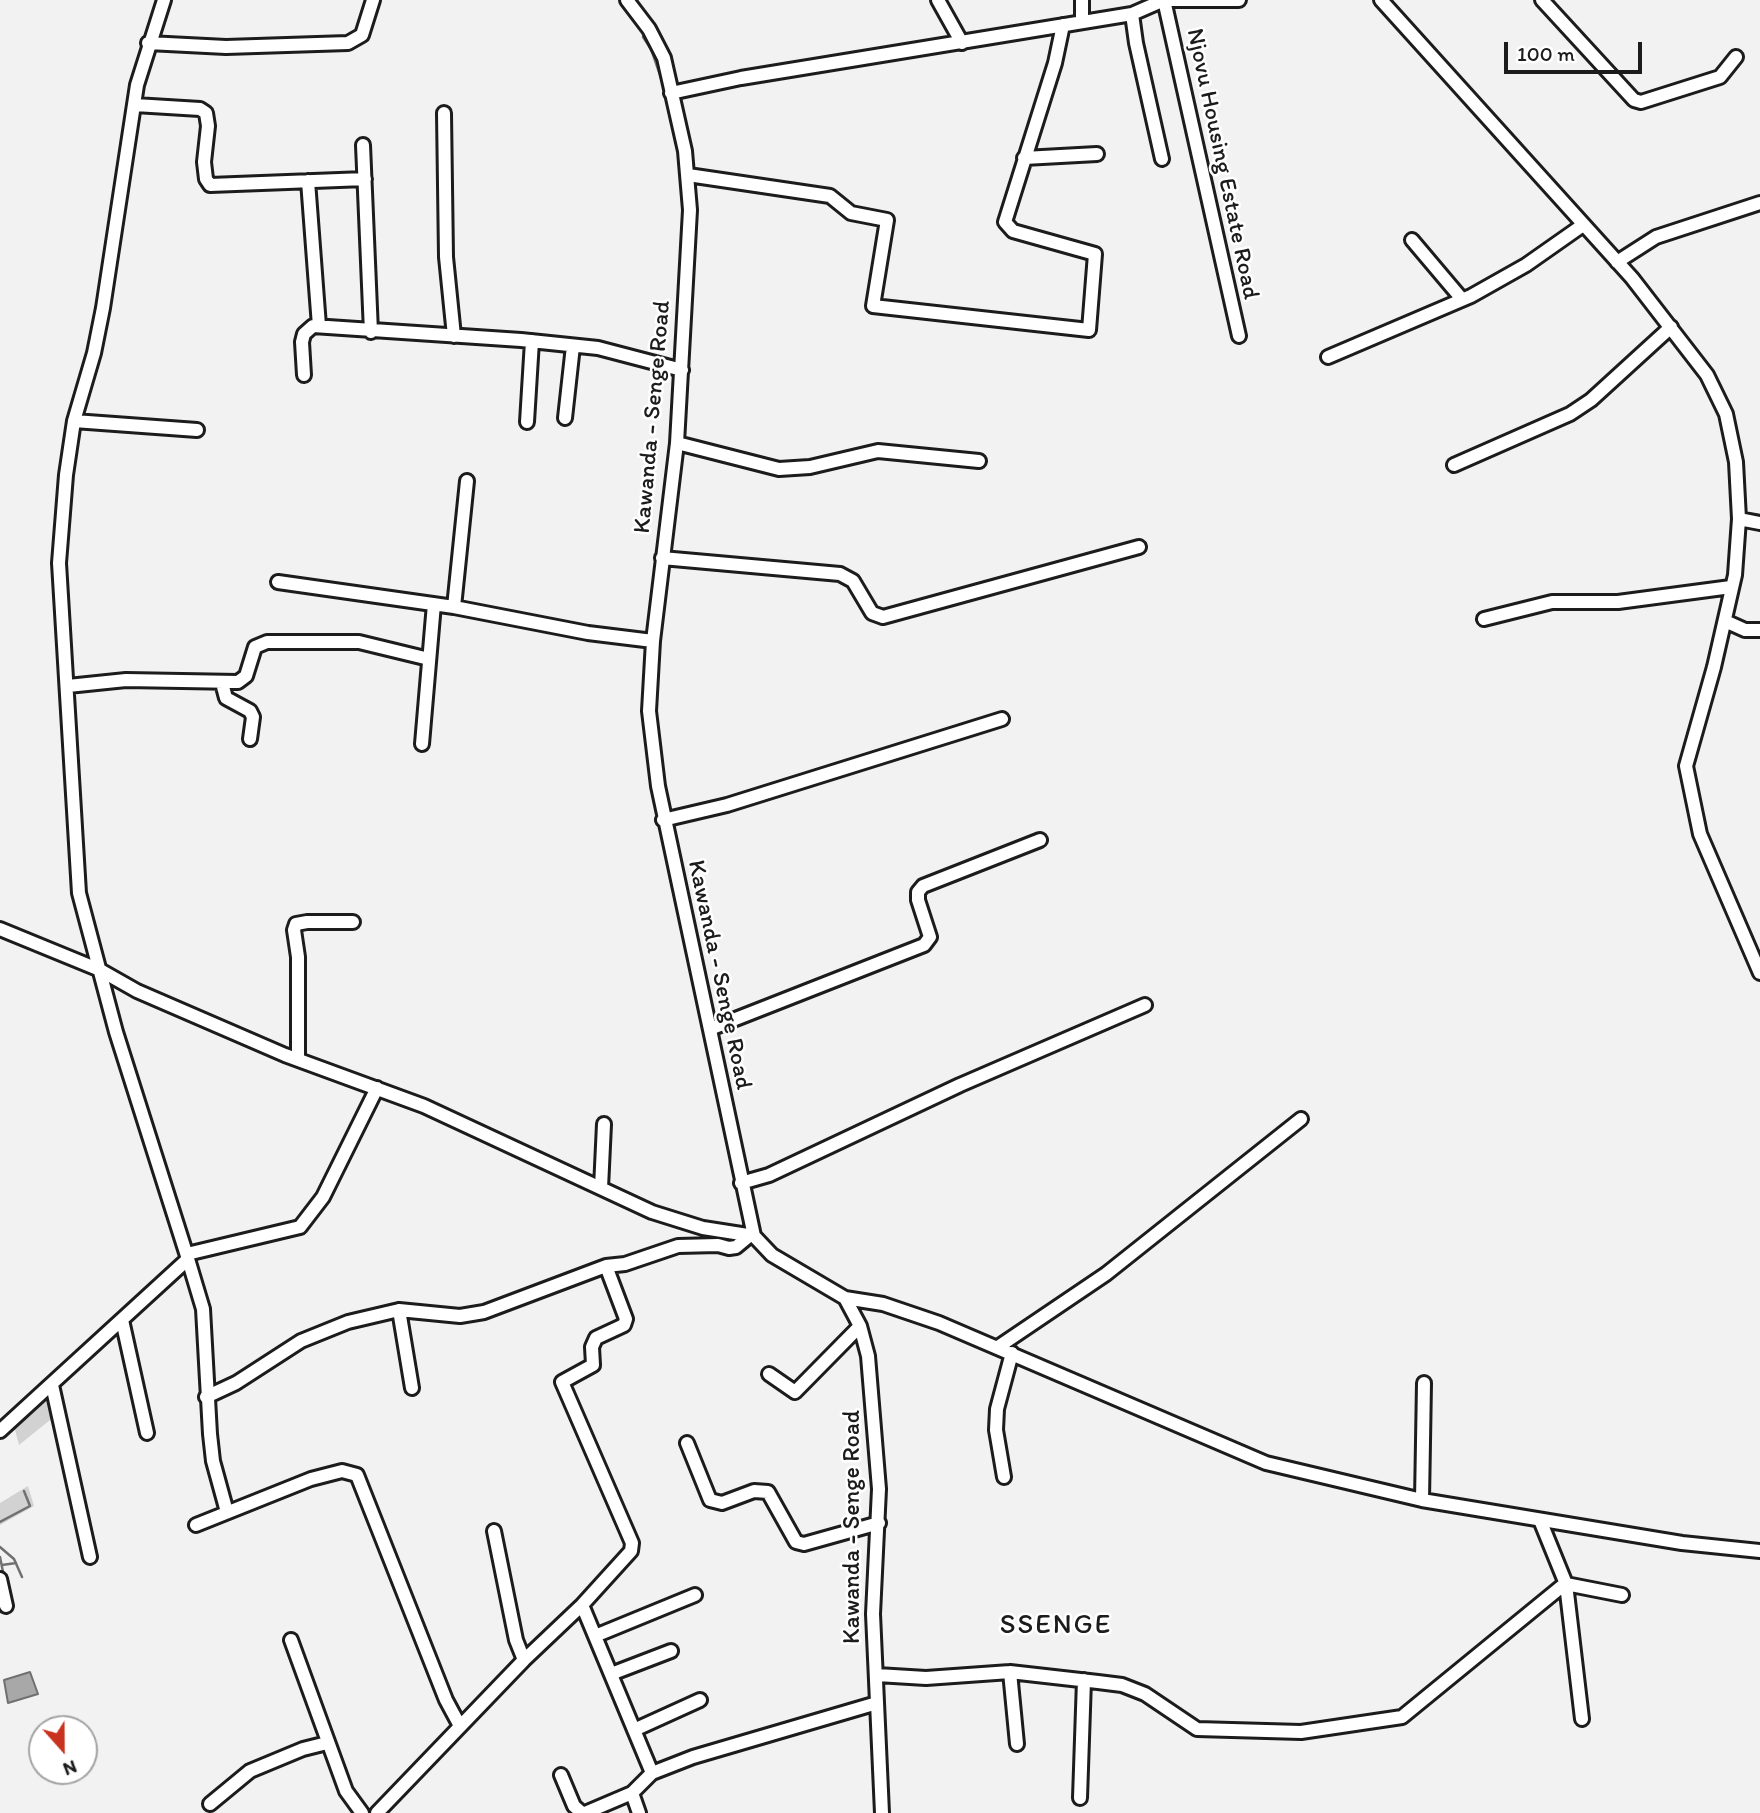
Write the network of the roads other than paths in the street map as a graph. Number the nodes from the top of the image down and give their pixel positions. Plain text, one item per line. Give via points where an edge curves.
1 (163, 0) edge
2 (373, 0) edge
3 (627, 0) edge
4 (938, 0) edge
5 (1082, 0) edge
6 (1166, 0) edge
7 (1239, 0) edge
8 (1381, 0) edge
9 (1542, 0) edge
10 (1132, 14) junction
11 (1082, 21) junction
12 (1063, 25) junction
13 (148, 43) junction
14 (962, 43) junction
15 (1736, 57) dead end
16 (671, 93) junction
17 (135, 105) junction
18 (444, 113) dead end
19 (363, 145) dead end
20 (1097, 154) dead end
21 (1024, 158) junction
22 (1162, 159) dead end
23 (688, 175) junction
24 (365, 178) junction
25 (308, 181) junction
26 (1760, 203) edge
27 (1583, 225) junction
28 (1412, 240) dead end
29 (1617, 262) junction
30 (1461, 298) junction
31 (319, 326) junction
32 (1671, 327) junction
33 (371, 332) junction
34 (454, 336) junction
35 (1238, 336) dead end
36 (532, 341) junction
37 (573, 346) junction
38 (1328, 357) dead end
39 (682, 370) junction
40 (304, 375) dead end
41 (565, 418) dead end
42 (74, 421) junction
43 (527, 422) dead end
44 (197, 430) dead end
45 (677, 443) junction
46 (979, 461) dead end
47 (1454, 465) dead end
48 (467, 481) dead end
49 (1739, 519) junction
50 (1760, 523) edge
51 (1139, 547) dead end
52 (662, 558) junction
53 (278, 582) dead end
54 (1731, 587) junction
55 (434, 604) junction
56 (454, 607) junction
57 (1484, 619) dead end
58 (1725, 621) junction
59 (1760, 631) edge
60 (653, 640) junction
61 (429, 659) junction
62 (222, 683) junction
63 (68, 686) junction
64 (1002, 719) dead end
65 (250, 739) dead end
66 (422, 744) dead end
67 (663, 820) junction
68 (1040, 840) dead end
69 (353, 922) dead end
70 (0, 929) edge
71 (100, 970) junction
72 (1760, 973) edge
73 (1145, 1005) dead end
74 (710, 1029) junction
75 (298, 1059) junction
76 (377, 1088) junction
77 (1301, 1119) dead end
78 (604, 1124) dead end
79 (741, 1183) junction
80 (601, 1188) junction
81 (751, 1236) junction
82 (188, 1256) junction
83 (606, 1266) junction
84 (845, 1298) junction
85 (399, 1310) junction
86 (122, 1320) junction
87 (860, 1326) junction
88 (998, 1347) junction
89 (1012, 1353) junction
90 (769, 1374) dead end
91 (1424, 1382) dead end
92 (52, 1384) junction
93 (412, 1388) dead end
94 (206, 1396) junction
95 (0, 1432) edge
96 (147, 1433) dead end
97 (687, 1443) dead end
98 (1004, 1477) dead end
99 (1422, 1500) junction
100 (227, 1513) junction
101 (1540, 1520) junction
102 (879, 1522) junction
103 (196, 1525) dead end
104 (494, 1531) dead end
105 (1760, 1551) edge
106 (90, 1557) dead end
107 (0, 1579) edge
108 (1566, 1584) junction
109 (695, 1595) dead end
110 (1622, 1595) dead end
111 (582, 1605) junction
112 (6, 1606) dead end
113 (595, 1636) junction
114 (290, 1640) dead end
115 (671, 1651) dead end
116 (524, 1660) junction
117 (1010, 1672) junction
118 (611, 1674) junction
119 (877, 1675) junction
120 (1084, 1680) junction
121 (700, 1700) dead end
122 (877, 1703) junction
123 (1582, 1719) dead end
124 (460, 1726) junction
125 (634, 1730) junction
126 (327, 1743) junction
127 (1017, 1744) dead end
128 (652, 1773) junction
129 (561, 1775) dead end
130 (632, 1793) junction
131 (1080, 1798) dead end
132 (209, 1804) dead end
133 (362, 1813) edge
134 (377, 1813) edge
135 (583, 1813) edge
136 (639, 1813) edge
137 (882, 1813) edge

1 - 13 street
2 - 13 street via 362,35 348,43 226,47
3 - 16 street, Kawanda - Senge Road via 664,58
4 - 14 street
5 - 11 street
6 - 7 street
6 - 10 street
6 - 35 street, Njovu Housing Estate Road
8 - 27 street
9 - 15 street via 1634,100 1641,102 1720,77
10 - 11 street
10 - 22 street
11 - 12 street
12 - 14 street
12 - 21 street
13 - 17 street
14 - 16 street
16 - 23 street, Kawanda - Senge Road
17 - 25 street via 206,113 204,162 210,185
17 - 42 street via 103,307
18 - 34 street via 446,257
19 - 24 street
20 - 21 street
21 - 23 street via 1006,225 1013,231 1095,254 1090,330 873,306 887,220 851,213 830,196
23 - 39 street, Kawanda - Senge Road via 690,237
24 - 25 street
24 - 33 street
25 - 31 street
26 - 29 street via 1656,237
27 - 29 street
27 - 30 street via 1526,265
28 - 30 street
29 - 32 street
30 - 38 street
31 - 33 street
31 - 40 street via 304,334
32 - 47 street via 1570,414
32 - 49 street via 1707,375 1726,414 1736,462
33 - 34 street
34 - 36 street
36 - 37 street
36 - 43 street
37 - 39 street
37 - 41 street
39 - 45 street, Kawanda - Senge Road
42 - 44 street
42 - 63 street via 59,564
45 - 46 street via 779,469 810,467 878,451
45 - 52 street, Kawanda - Senge Road
48 - 56 street
49 - 50 street
49 - 54 street
51 - 52 street via 883,617 872,613 853,580 840,574
52 - 60 street, Kawanda - Senge Road
53 - 55 street
54 - 57 street via 1618,602 1552,602
54 - 58 street
55 - 56 street
55 - 61 street
56 - 60 street via 588,633
58 - 59 street
58 - 72 street via 1686,766 1700,834
60 - 67 street, Kawanda - Senge Road via 649,712
61 - 62 street via 359,642 267,642 255,647 243,680
61 - 66 street
62 - 63 street via 126,680
62 - 65 street via 226,698 250,711
63 - 71 street via 75,860 86,929
64 - 67 street via 727,805
67 - 74 street, Kawanda - Senge Road
68 - 74 street via 923,886 918,900 930,937 924,945
69 - 75 street via 307,922 296,924 293,930 298,957
70 - 71 street
71 - 75 street via 137,991
71 - 82 street
73 - 79 street via 769,1175
74 - 79 street, Kawanda - Senge Road
75 - 76 street
76 - 80 street
76 - 82 street via 323,1196 300,1227
77 - 88 street via 1105,1274
78 - 80 street
79 - 81 street, Kawanda - Senge Road
80 - 81 street via 652,1212
81 - 83 street via 736,1247 678,1246
81 - 84 street via 772,1255
82 - 86 street
82 - 94 street via 203,1309
83 - 85 street via 484,1312 460,1315
83 - 111 street via 626,1318 624,1325 596,1338 593,1365 562,1382 632,1542 626,1557
84 - 87 street, Kawanda - Senge Road
84 - 88 street via 883,1304
85 - 93 street
85 - 94 street via 348,1322 301,1341 236,1383
86 - 92 street
86 - 96 street
87 - 90 street via 795,1392
87 - 102 street, Kawanda - Senge Road via 871,1370
88 - 89 street
89 - 98 street via 997,1409
89 - 99 street via 1266,1463
91 - 99 street
92 - 95 street
92 - 106 street
94 - 100 street via 213,1461
97 - 102 street via 710,1500 722,1503 754,1491 768,1492 796,1542 804,1545
99 - 101 street
100 - 103 street
100 - 124 street via 311,1479 342,1471 358,1475
101 - 105 street
101 - 108 street
102 - 119 street, Kawanda - Senge Road via 873,1614
104 - 116 street
107 - 112 street
108 - 110 street
108 - 120 street via 1424,1702 1395,1719 1301,1732 1202,1729 1145,1694 1122,1685
108 - 123 street
109 - 113 street
111 - 113 street
111 - 116 street
113 - 118 street
114 - 126 street
115 - 118 street
116 - 124 street
117 - 119 street via 926,1678
117 - 120 street
117 - 127 street
118 - 125 street
119 - 122 street, Kawanda - Senge Road
120 - 131 street
121 - 125 street
122 - 128 street
122 - 137 street, Kawanda - Senge Road
124 - 134 street
125 - 128 street
126 - 132 street via 250,1771
126 - 133 street via 346,1791
128 - 130 street
129 - 135 street via 574,1806
130 - 135 street
130 - 136 street

